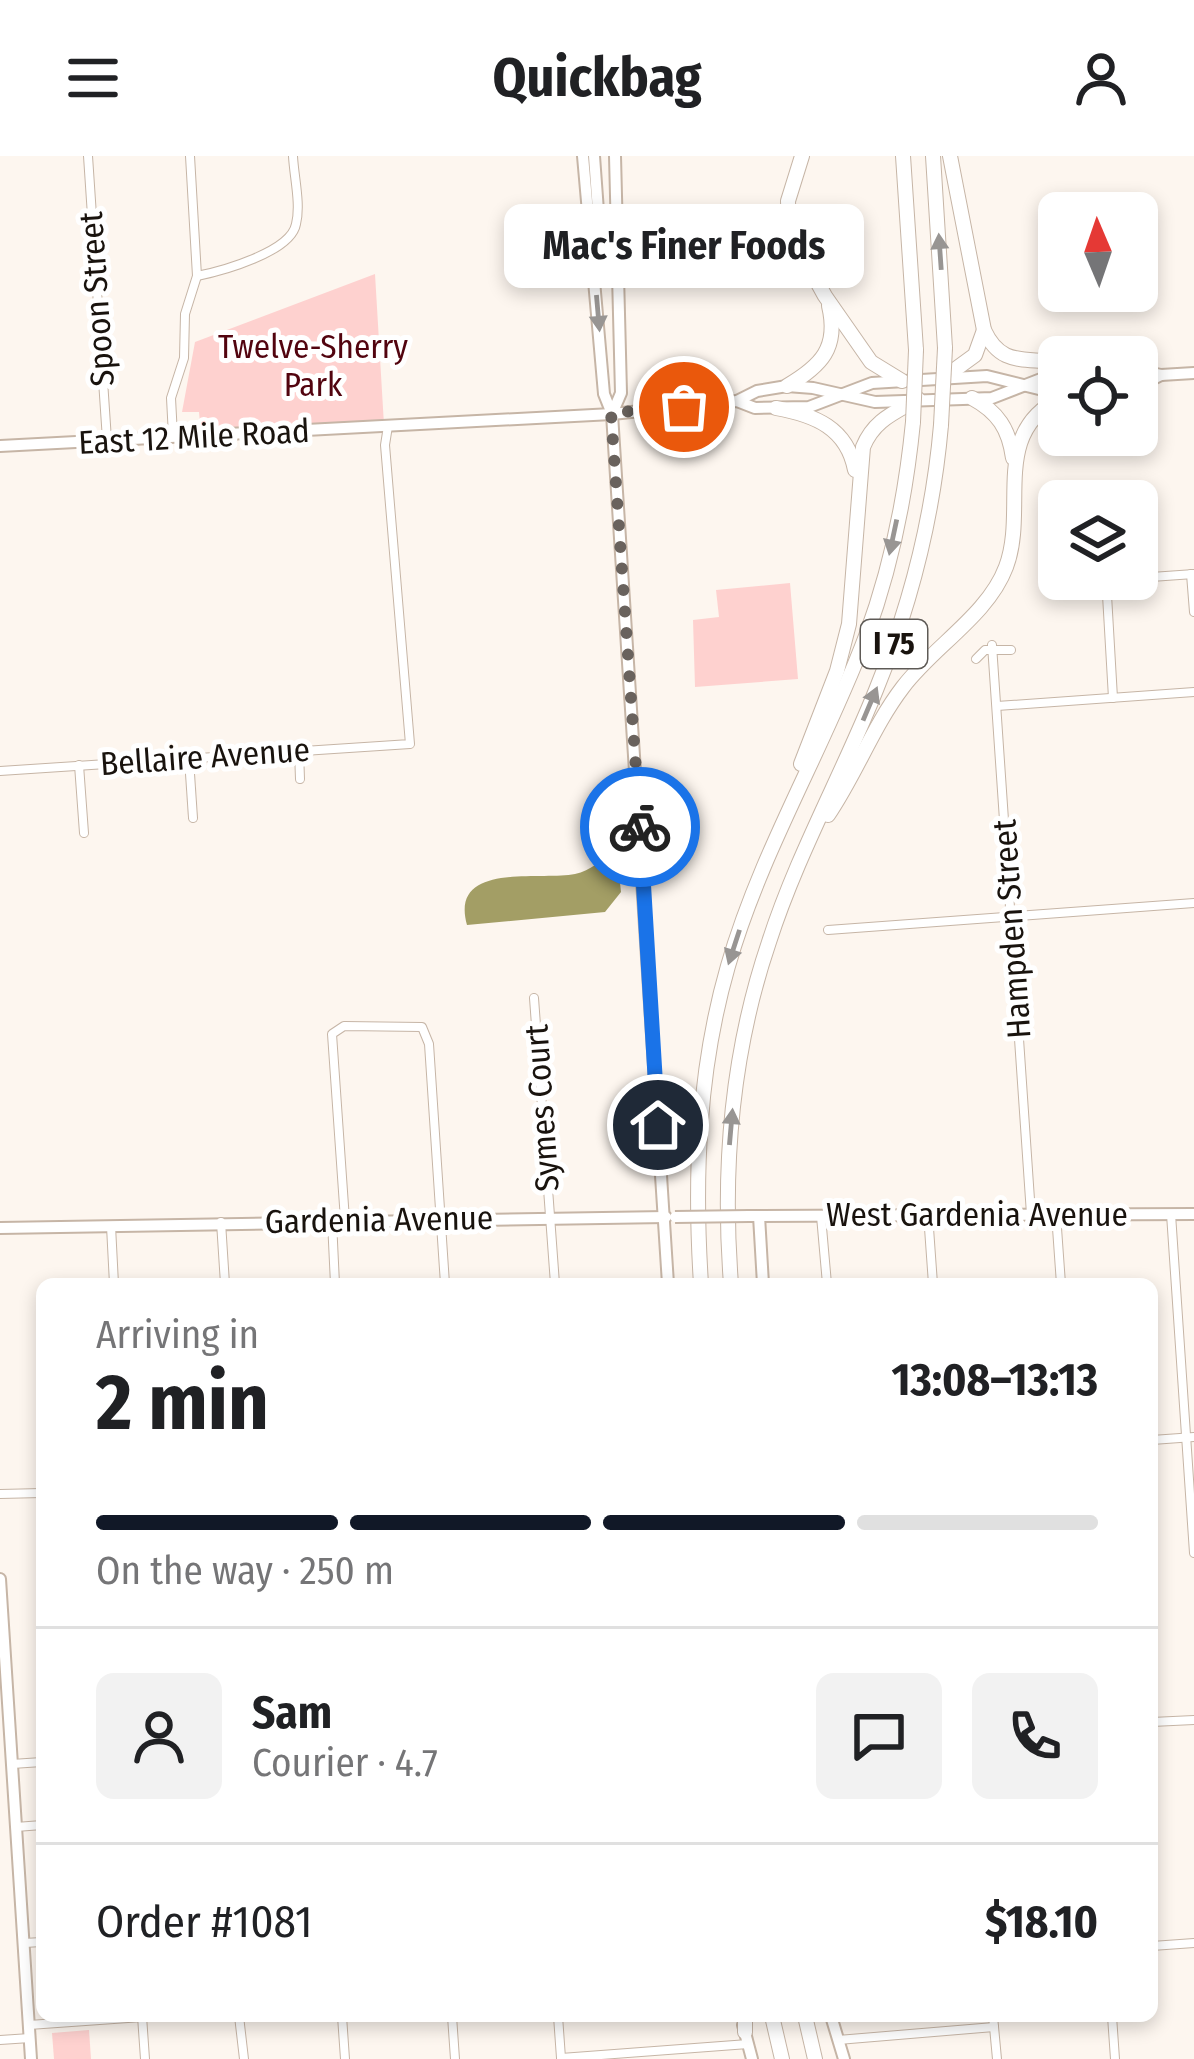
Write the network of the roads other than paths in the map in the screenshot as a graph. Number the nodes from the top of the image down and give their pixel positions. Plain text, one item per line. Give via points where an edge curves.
1 (88, 156) edge
2 (190, 156) edge
3 (293, 156) edge
4 (583, 156) edge
5 (593, 156) edge
6 (615, 156) edge
7 (802, 156) edge
8 (903, 156) edge
9 (933, 156) edge
10 (950, 156) edge
11 (618, 217) junction
12 (197, 276) junction
13 (825, 296) junction
14 (983, 330) junction
15 (1038, 364) edge
16 (1194, 373) edge
17 (1158, 374) edge
18 (1161, 375) junction
19 (1158, 376) edge
20 (942, 379) junction
21 (1038, 379) edge
22 (902, 381) junction
23 (1027, 385) junction
24 (787, 386) junction
25 (1038, 389) edge
26 (840, 394) junction
27 (972, 398) junction
28 (918, 400) junction
29 (736, 401) junction
30 (776, 408) junction
31 (1038, 411) edge
32 (611, 413) junction
33 (388, 425) junction
34 (172, 438) junction
35 (107, 442) junction
36 (0, 446) edge
37 (1015, 469) junction
38 (858, 490) junction
39 (1193, 574) edge
40 (1158, 576) edge
41 (1107, 600) edge
42 (1194, 612) edge
43 (992, 648) junction
44 (1011, 650) dead end
45 (976, 659) dead end
46 (1194, 692) edge
47 (1113, 698) junction
48 (997, 706) junction
49 (298, 751) junction
50 (189, 759) junction
51 (79, 766) junction
52 (0, 771) edge
53 (300, 779) dead end
54 (193, 818) dead end
55 (84, 833) dead end
56 (776, 837) junction
57 (805, 849) junction
58 (1194, 903) edge
59 (1011, 916) junction
60 (828, 929) dead end
61 (534, 998) dead end
62 (928, 1214) junction
63 (1030, 1214) junction
64 (1056, 1214) junction
65 (1171, 1214) junction
66 (1194, 1214) edge
67 (754, 1216) junction
68 (821, 1216) junction
69 (669, 1217) junction
70 (550, 1218) junction
71 (442, 1219) junction
72 (338, 1221) junction
73 (221, 1222) junction
74 (111, 1224) junction
75 (0, 1228) edge
76 (114, 1278) edge
77 (225, 1278) edge
78 (335, 1278) edge
79 (445, 1278) edge
80 (555, 1278) edge
81 (668, 1278) edge
82 (700, 1278) edge
83 (731, 1278) edge
84 (762, 1278) edge
85 (826, 1278) edge
86 (933, 1278) edge
87 (1061, 1278) edge
88 (1190, 1437) edge
89 (1158, 1440) edge
90 (36, 1493) edge
91 (0, 1494) edge
92 (1194, 1553) edge
93 (0, 1579) edge
94 (1194, 1720) edge
95 (1158, 1722) edge
96 (8, 1767) edge
97 (36, 1825) edge
98 (16, 1827) junction
99 (36, 1942) edge
100 (24, 1943) junction
101 (1194, 1943) edge
102 (1158, 1946) edge
103 (100, 2022) edge
104 (142, 2022) edge
105 (240, 2022) edge
106 (342, 2022) edge
107 (452, 2022) edge
108 (558, 2022) edge
109 (773, 2022) edge
110 (807, 2022) edge
111 (833, 2022) edge
112 (994, 2022) edge
113 (1112, 2022) edge
114 (745, 2027) edge
115 (30, 2032) junction
116 (0, 2040) edge
117 (838, 2040) junction
118 (561, 2058) edge
119 (32, 2059) edge
120 (145, 2059) edge
121 (244, 2059) edge
122 (345, 2059) edge
123 (455, 2059) edge
124 (752, 2059) edge
125 (782, 2059) edge
126 (814, 2059) edge
127 (844, 2059) edge
128 (997, 2059) edge
129 (1115, 2059) edge

1 - 35 street, Spoon Street
2 - 12 street
3 - 12 street via 292,235 268,252
4 -> 32 main road
5 - 11 main road via 601,218
6 - 11 main road
7 - 13 highway via 786,219
8 -> 56 highway, I 75, bridge via 916,350 896,526 871,620
57 -> 9 highway, I 75, bridge via 895,642 924,543 945,348
10 - 14 highway
11 - 32 main road via 621,393
12 - 34 street via 171,398
13 - 22 highway via 872,362
13 - 24 highway via 828,351
14 - 15 highway via 994,350
14 - 20 highway via 975,355
16 - 18 main road
17 - 18 main road
18 - 19 main road
20 - 22 main road
20 - 23 main road via 997,376
21 - 23 main road
22 - 26 main road
23 - 25 main road
23 - 27 main road
24 - 26 main road
24 - 29 main road
26 - 28 main road
26 - 30 main road via 809,407
27 - 28 main road
27 - 37 highway via 1006,428
28 - 38 highway via 869,434
29 - 30 main road
29 - 32 main road, East 12 Mile Road
30 - 38 highway via 837,431 852,455
31 - 37 highway via 1026,425
32 - 33 main road, East 12 Mile Road
32 - 69 main road
33 - 34 main road, East 12 Mile Road
33 - 49 street, Bellaire Avenue via 410,745
34 - 35 main road, East 12 Mile Road
35 - 36 main road, East 12 Mile Road
37 - 57 highway via 1001,578 904,686
38 - 56 highway via 844,644
39 - 40 street
39 - 42 street
41 - 47 street
43 - 44 street
43 - 45 street
43 - 48 street, Hampden Street
46 - 47 street
47 - 48 street
48 - 59 street, Hampden Street
49 - 50 street, Bellaire Avenue
49 - 53 street
50 - 51 street, Bellaire Avenue
50 - 54 street
51 - 52 street, Bellaire Avenue
51 - 55 street
56 -> 82 highway, I 75 via 728,964 711,1036 697,1168
83 -> 57 highway, I 75 via 728,1192 742,1048 768,944
58 - 59 street
59 - 60 street
59 - 63 street, Hampden Street
61 - 70 street, Symes Court
62 - 63 main road, West Gardenia Avenue
62 - 68 main road, West Gardenia Avenue
62 - 86 street
63 - 64 main road, West Gardenia Avenue
64 - 65 main road, West Gardenia Avenue
64 - 87 street
65 - 66 main road, West Gardenia Avenue
65 - 88 street
67 - 68 main road, West Gardenia Avenue
67 - 69 main road, Gardenia Avenue, bridge
67 - 84 main road
68 - 85 street
69 - 70 main road, Gardenia Avenue
69 - 81 main road
70 - 71 main road, Gardenia Avenue
70 - 80 street, Symes Court
71 - 72 main road, Gardenia Avenue
71 - 72 street via 425,1029 414,1025 332,1034
71 - 79 street
72 - 73 main road, Gardenia Avenue
72 - 78 street
73 - 74 main road, Gardenia Avenue
73 - 77 street
74 - 75 main road, Gardenia Avenue
74 - 76 street
88 - 89 street
88 - 92 street
90 - 91 street
93 - 96 main road
94 - 95 street
96 - 98 main road
97 - 98 street
98 - 100 main road
99 - 100 street
100 - 115 main road
101 - 102 street
103 - 115 street
104 - 120 street
105 - 121 street
106 - 122 street
107 - 123 street
108 - 118 street
109 - 125 highway
110 - 126 highway
111 - 117 main road
112 - 117 street
112 - 128 street
113 - 129 street
114 - 118 street
114 - 124 main road
115 - 116 street
115 - 119 main road
117 - 127 main road

